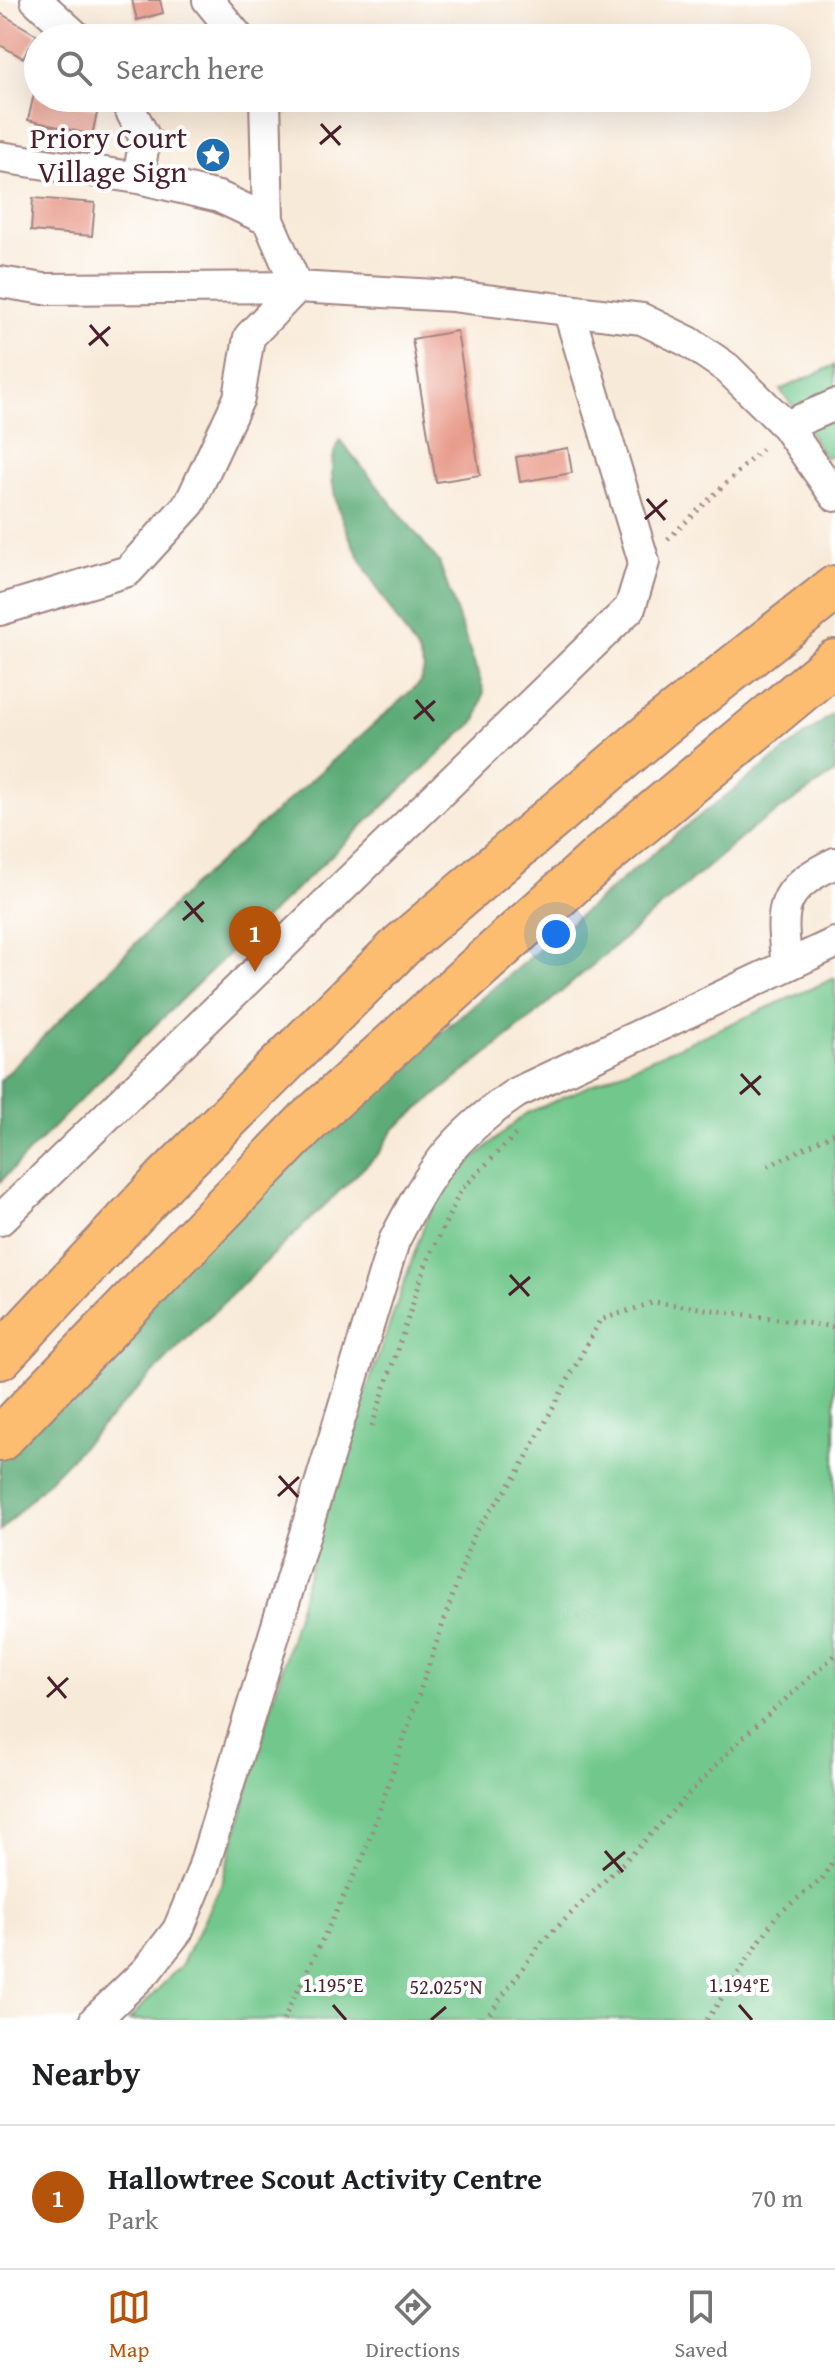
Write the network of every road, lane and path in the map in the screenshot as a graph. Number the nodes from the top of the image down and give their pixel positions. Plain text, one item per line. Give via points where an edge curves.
1 (36, 0) edge
2 (208, 0) edge
3 (63, 24) edge
4 (228, 24) edge
5 (131, 112) edge
6 (265, 112) edge
7 (0, 157) edge
8 (138, 178) junction
9 (268, 220) junction
10 (0, 282) edge
11 (297, 287) junction
12 (569, 312) junction
13 (835, 405) edge
14 (786, 426) junction
15 (826, 485) edge
16 (644, 562) junction
17 (835, 588) edge
18 (0, 610) edge
19 (835, 662) edge
20 (835, 863) edge
21 (835, 943) edge
22 (787, 965) junction
23 (521, 1128) dead end
24 (835, 1133) edge
25 (768, 1166) dead end
26 (0, 1220) edge
27 (835, 1327) edge
28 (0, 1357) edge
29 (369, 1436) dead end
30 (0, 1439) edge
31 (835, 1655) edge
32 (835, 1857) edge
33 (95, 2020) edge
34 (283, 2020) edge
35 (485, 2020) edge
36 (707, 2020) edge

1 - 3 lane
2 - 4 lane
5 - 8 lane via 145,138
6 - 9 lane
7 - 8 lane
8 - 9 lane via 219,197
9 - 11 lane
10 - 11 lane via 44,289
11 - 12 lane via 453,296
11 - 18 lane via 249,337 239,398 190,503 128,571
12 - 14 lane via 642,319 689,342 727,368
12 - 16 lane
13 - 14 lane
14 - 15 lane
14 - 16 path
16 - 26 lane via 630,608
17 - 28 highway via 660,726 402,945 166,1179
19 - 30 highway via 601,857 308,1121
20 - 22 lane via 801,882 787,901 781,918
21 - 22 lane
22 - 33 lane via 516,1093 447,1149 423,1183 394,1241 202,1872 178,1930 147,1970
23 - 29 path via 461,1190 426,1264
24 - 25 path
27 - 34 path via 655,1302 600,1320 517,1475 474,1533 364,1855
31 - 35 path via 743,1737 541,1943
32 - 36 path via 822,1879 777,1915

